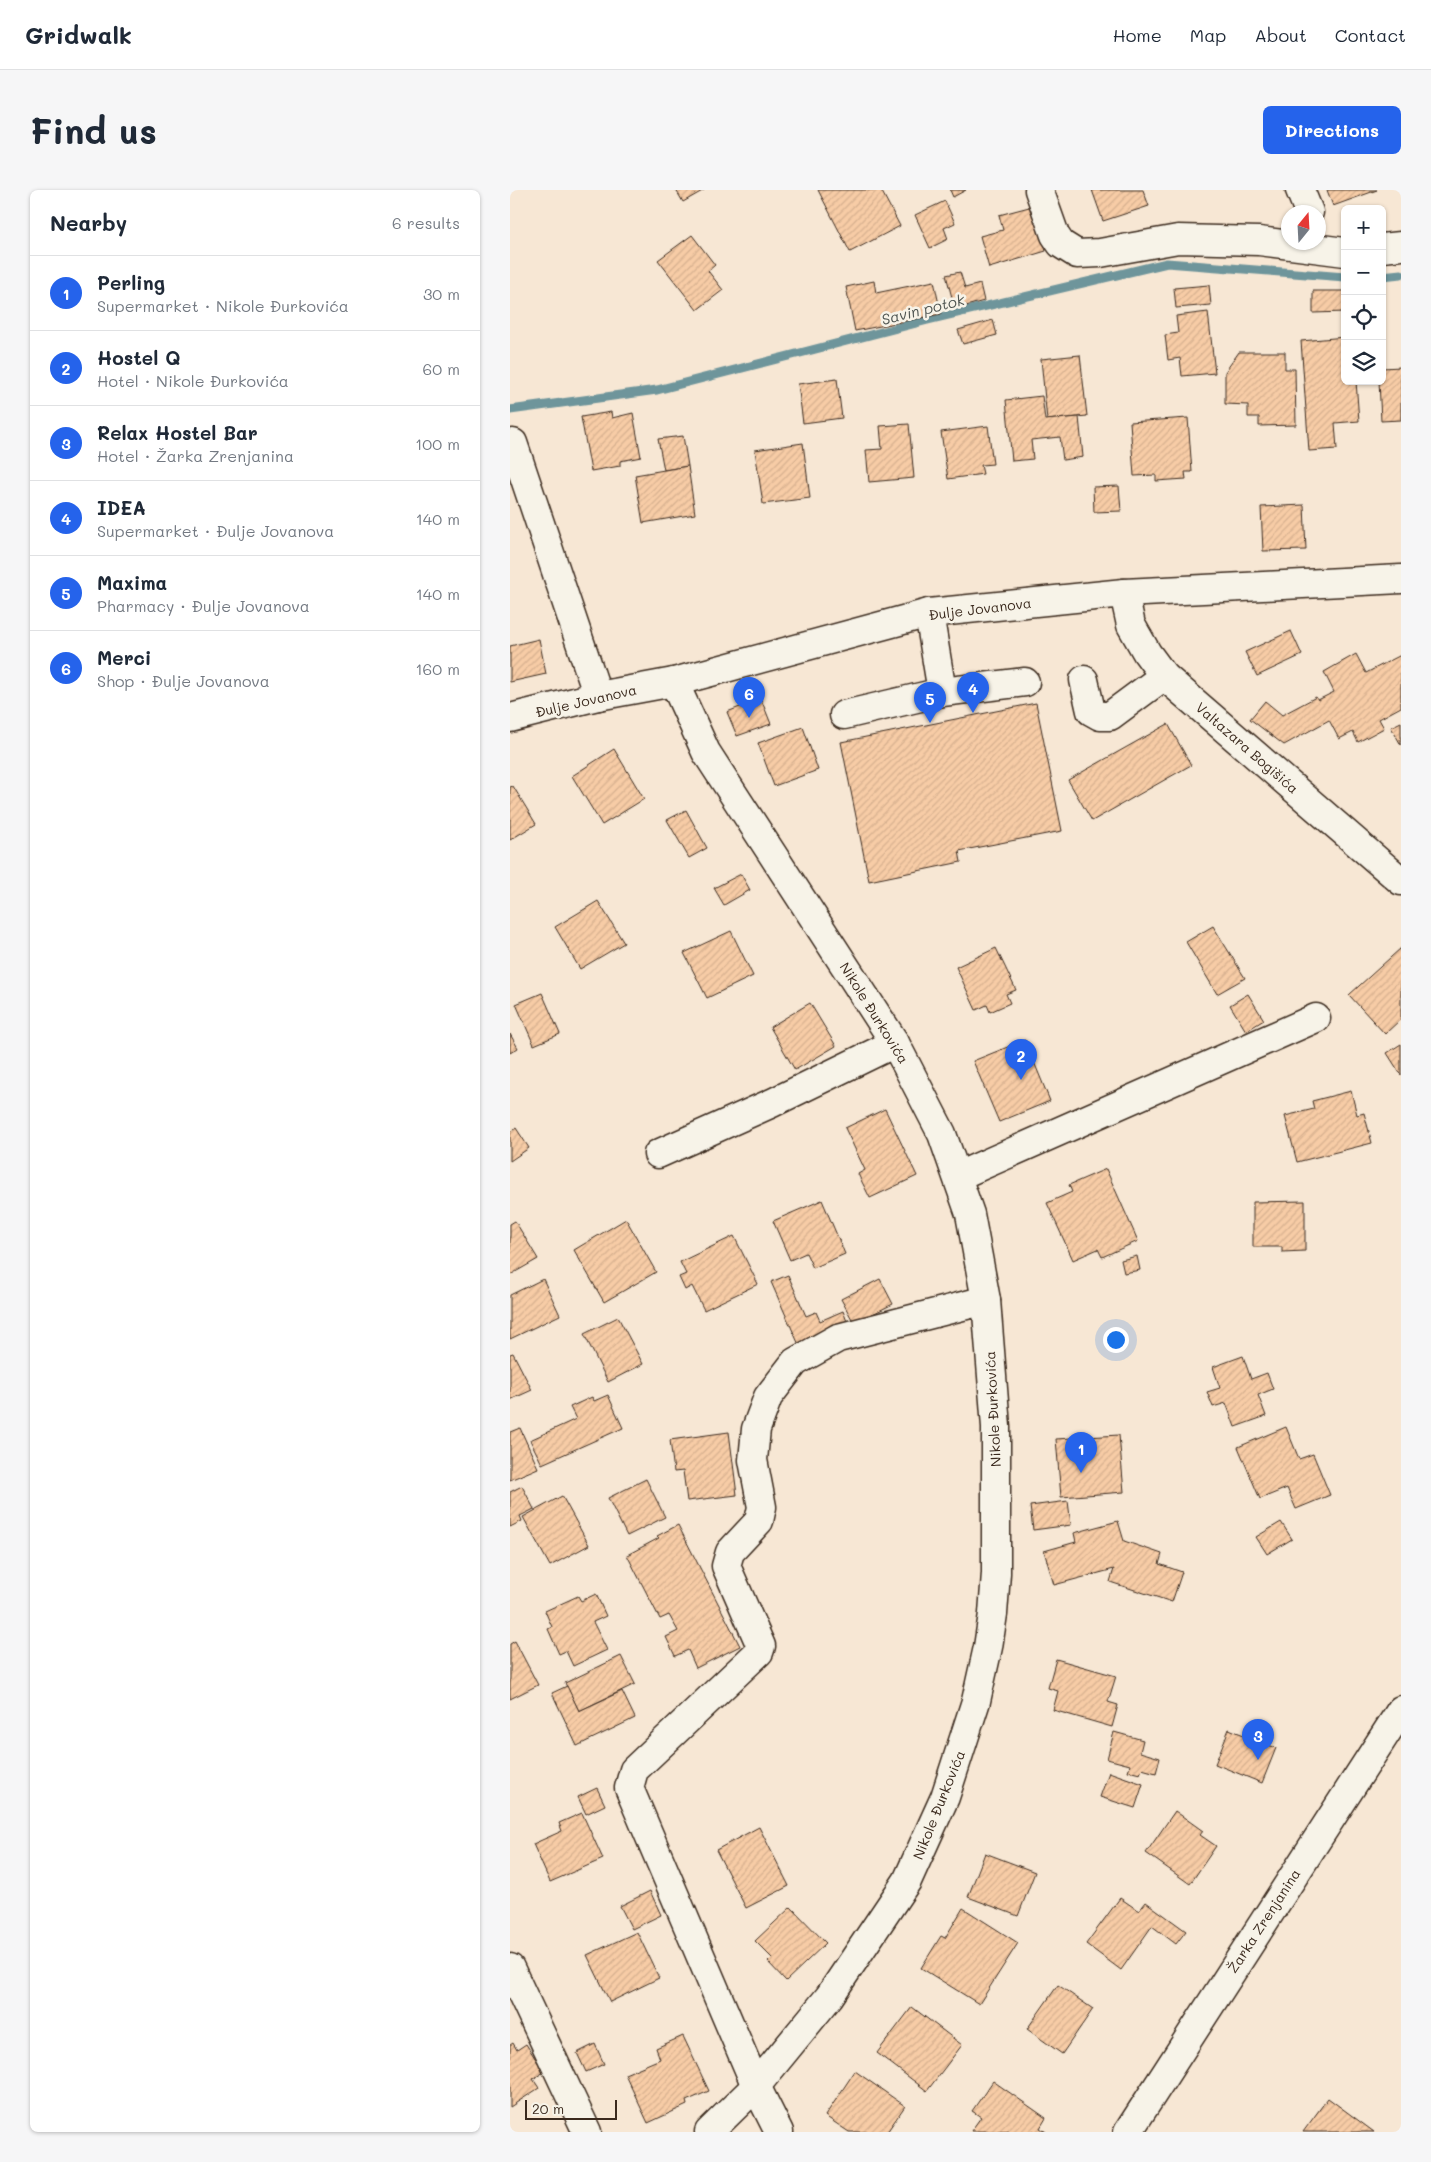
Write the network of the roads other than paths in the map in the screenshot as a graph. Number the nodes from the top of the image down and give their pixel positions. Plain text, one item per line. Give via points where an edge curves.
1 (1039, 190) edge
2 (1300, 190) edge
3 (1306, 205) edge
4 (1281, 243) edge
5 (1401, 246) edge
6 (1326, 248) edge
7 (1386, 248) edge
8 (1341, 251) edge
9 (513, 443) dead end
10 (1401, 579) edge
11 (1124, 593) junction
12 (929, 613) junction
13 (1164, 676) junction
14 (1084, 680) dead end
15 (674, 682) junction
16 (1025, 682) dead end
17 (942, 692) junction
18 (598, 696) junction
19 (844, 715) dead end
20 (510, 718) edge
21 (1401, 882) edge
22 (1316, 1018) dead end
23 (895, 1043) junction
24 (658, 1154) dead end
25 (958, 1176) junction
26 (986, 1300) junction
27 (1401, 1710) edge
28 (510, 1968) edge
29 (756, 2086) junction
30 (587, 2132) edge
31 (709, 2132) edge
32 (779, 2132) edge
33 (1128, 2132) edge

1 - 4 street via 1055,235 1061,244 1077,254 1178,239
2 - 3 street
5 - 7 street
6 - 8 street
9 - 18 street
10 - 11 street, Đulje Jovanova
11 - 12 street, Đulje Jovanova
11 - 13 street, Valtazara Bogišića via 1131,624
12 - 15 street, Đulje Jovanova
12 - 17 street
13 - 14 street via 1110,716 1100,716 1091,711
13 - 21 street, Valtazara Bogišića
15 - 18 street, Đulje Jovanova
15 - 23 street, Nikole Đurkovića via 706,752
16 - 17 street
17 - 19 street
18 - 20 street, Đulje Jovanova
22 - 25 street
23 - 24 street
23 - 25 street, Nikole Đurkovića via 942,1134
25 - 26 street, Nikole Đurkovića via 970,1214
26 - 29 street, Nikole Đurkovića via 996,1427 996,1573 988,1647 972,1717 945,1797 907,1881 829,1997
26 - 29 street via 838,1338 796,1362 768,1397 756,1429 753,1460 762,1507 759,1521 730,1552 726,1566 761,1646 760,1652 634,1770 629,1788
27 - 33 street, Žarka Zrenjanina
28 - 30 street
29 - 31 street, Nikole Đurkovića
29 - 32 street

